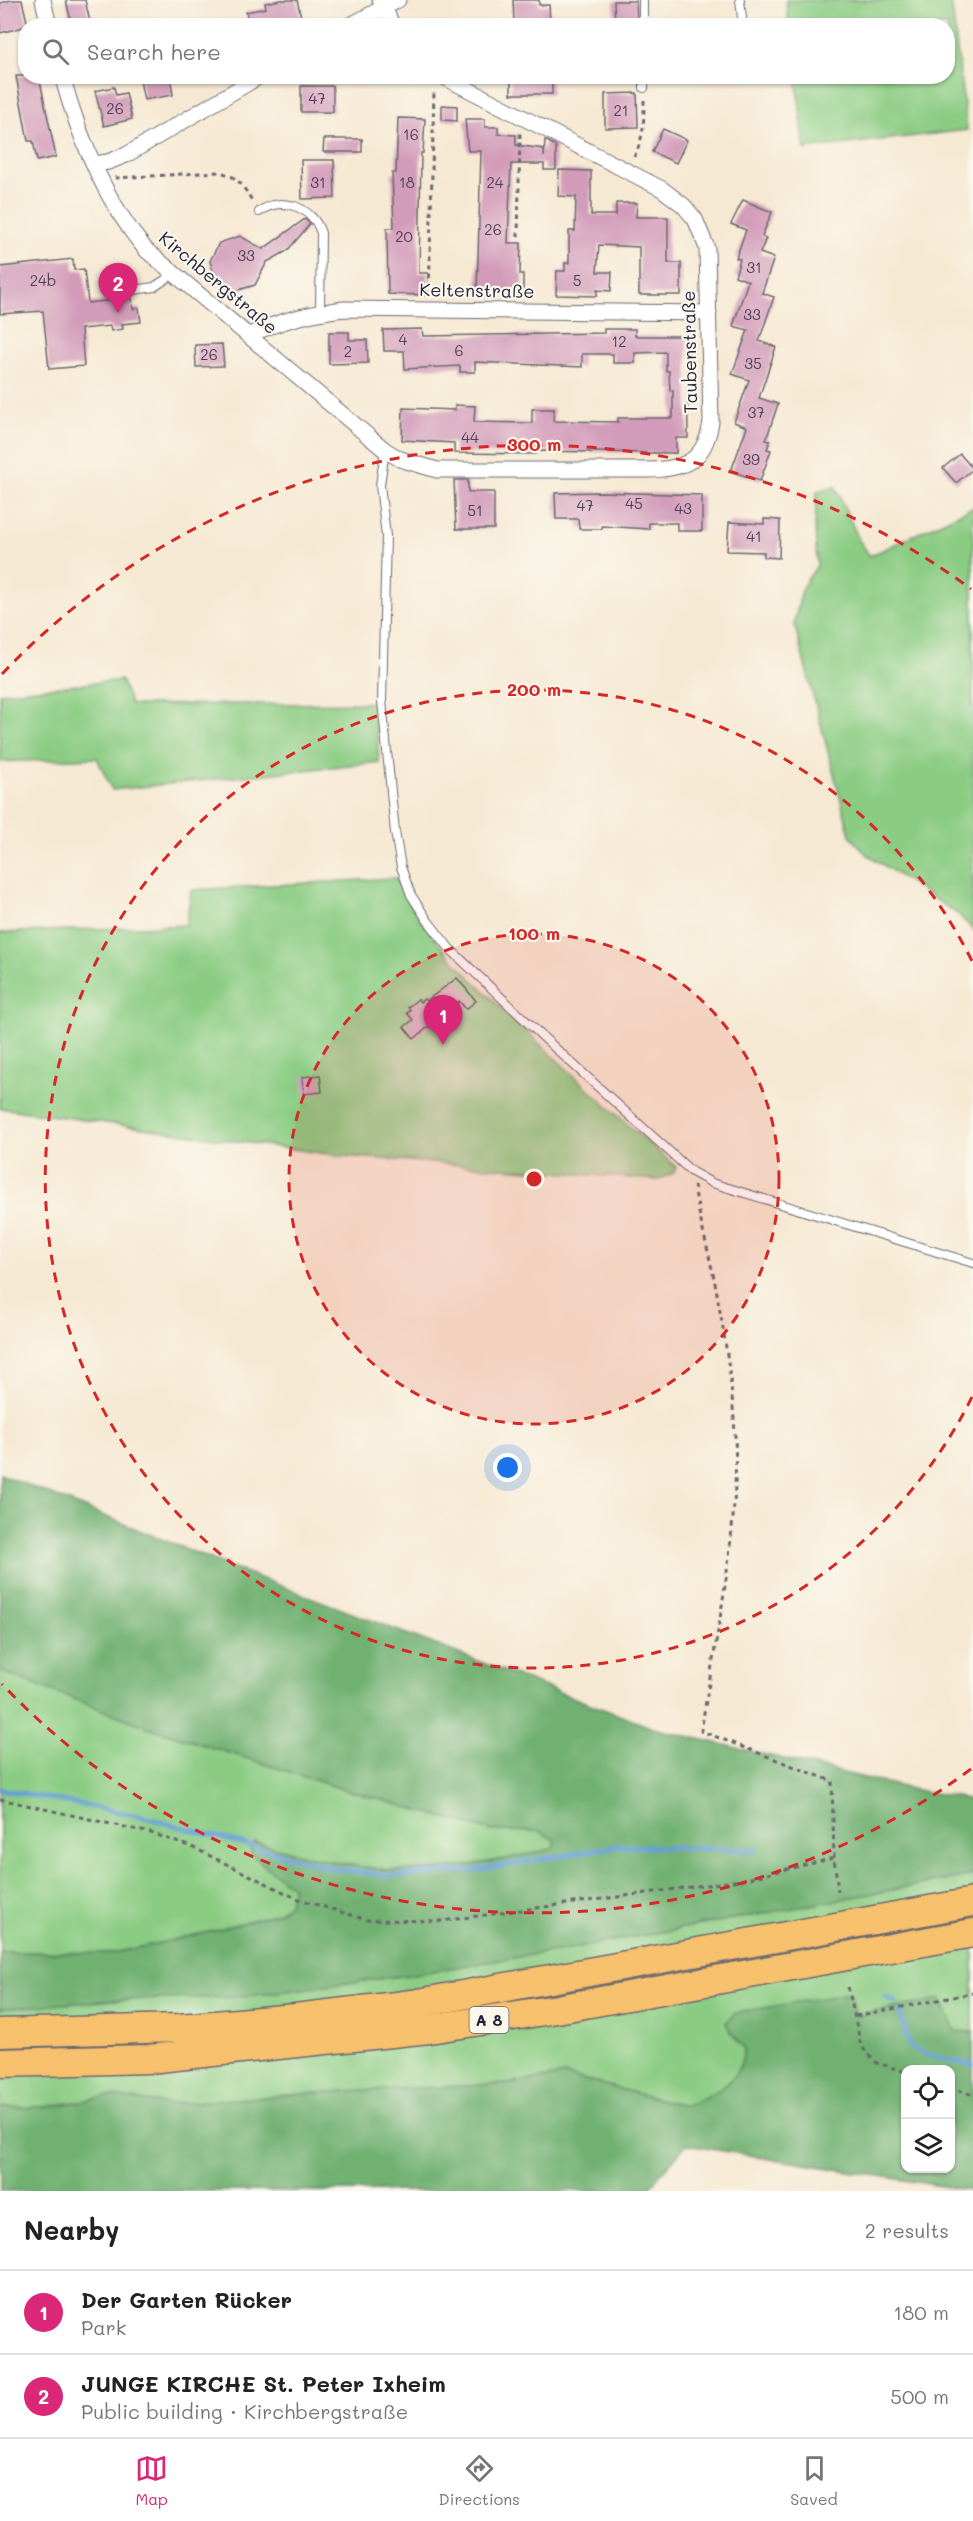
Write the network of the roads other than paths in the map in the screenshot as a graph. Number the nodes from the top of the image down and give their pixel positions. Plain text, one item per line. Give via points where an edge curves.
1 (43, 0) edge
2 (398, 0) edge
3 (643, 0) edge
4 (740, 0) edge
5 (382, 3) edge
6 (47, 18) edge
7 (360, 18) edge
8 (389, 18) edge
9 (643, 18) edge
10 (742, 18) edge
11 (64, 84) edge
12 (246, 84) edge
13 (442, 84) edge
14 (644, 84) edge
15 (644, 88) road end
16 (94, 164) junction
17 (259, 212) road end
18 (174, 274) junction
19 (108, 294) dead end
20 (320, 312) junction
21 (709, 313) junction
22 (250, 335) junction
23 (385, 450) junction
24 (973, 1263) edge
25 (973, 1902) edge
26 (973, 1933) edge
27 (0, 2032) edge
28 (0, 2062) edge

1 - 6 street
2 - 5 street
3 - 9 lane
4 - 10 lane
5 - 7 street
5 - 8 street
11 - 16 street, Kirchbergstraße
12 - 16 street via 126,155
13 - 21 street, Taubenstraße via 628,170 683,205 703,233 707,248
14 - 15 lane
16 - 18 street, Kirchbergstraße via 127,228
17 - 20 lane via 279,202 305,211 319,225
18 - 19 lane via 154,287
18 - 22 street, Kirchbergstraße
20 - 21 street, Keltenstraße via 344,309
20 - 22 street, Keltenstraße via 273,323
21 - 23 street, Taubenstraße via 711,422 709,436 688,464 670,470 437,470 400,459
22 - 23 street, Kirchbergstraße
23 - 24 lane via 380,485 386,536 382,701 401,867 411,895 428,921 450,949 692,1172 712,1183
25 - 27 highway, A 8 via 413,2004 179,2028
26 - 28 highway, A 8 via 429,2029 149,2059

